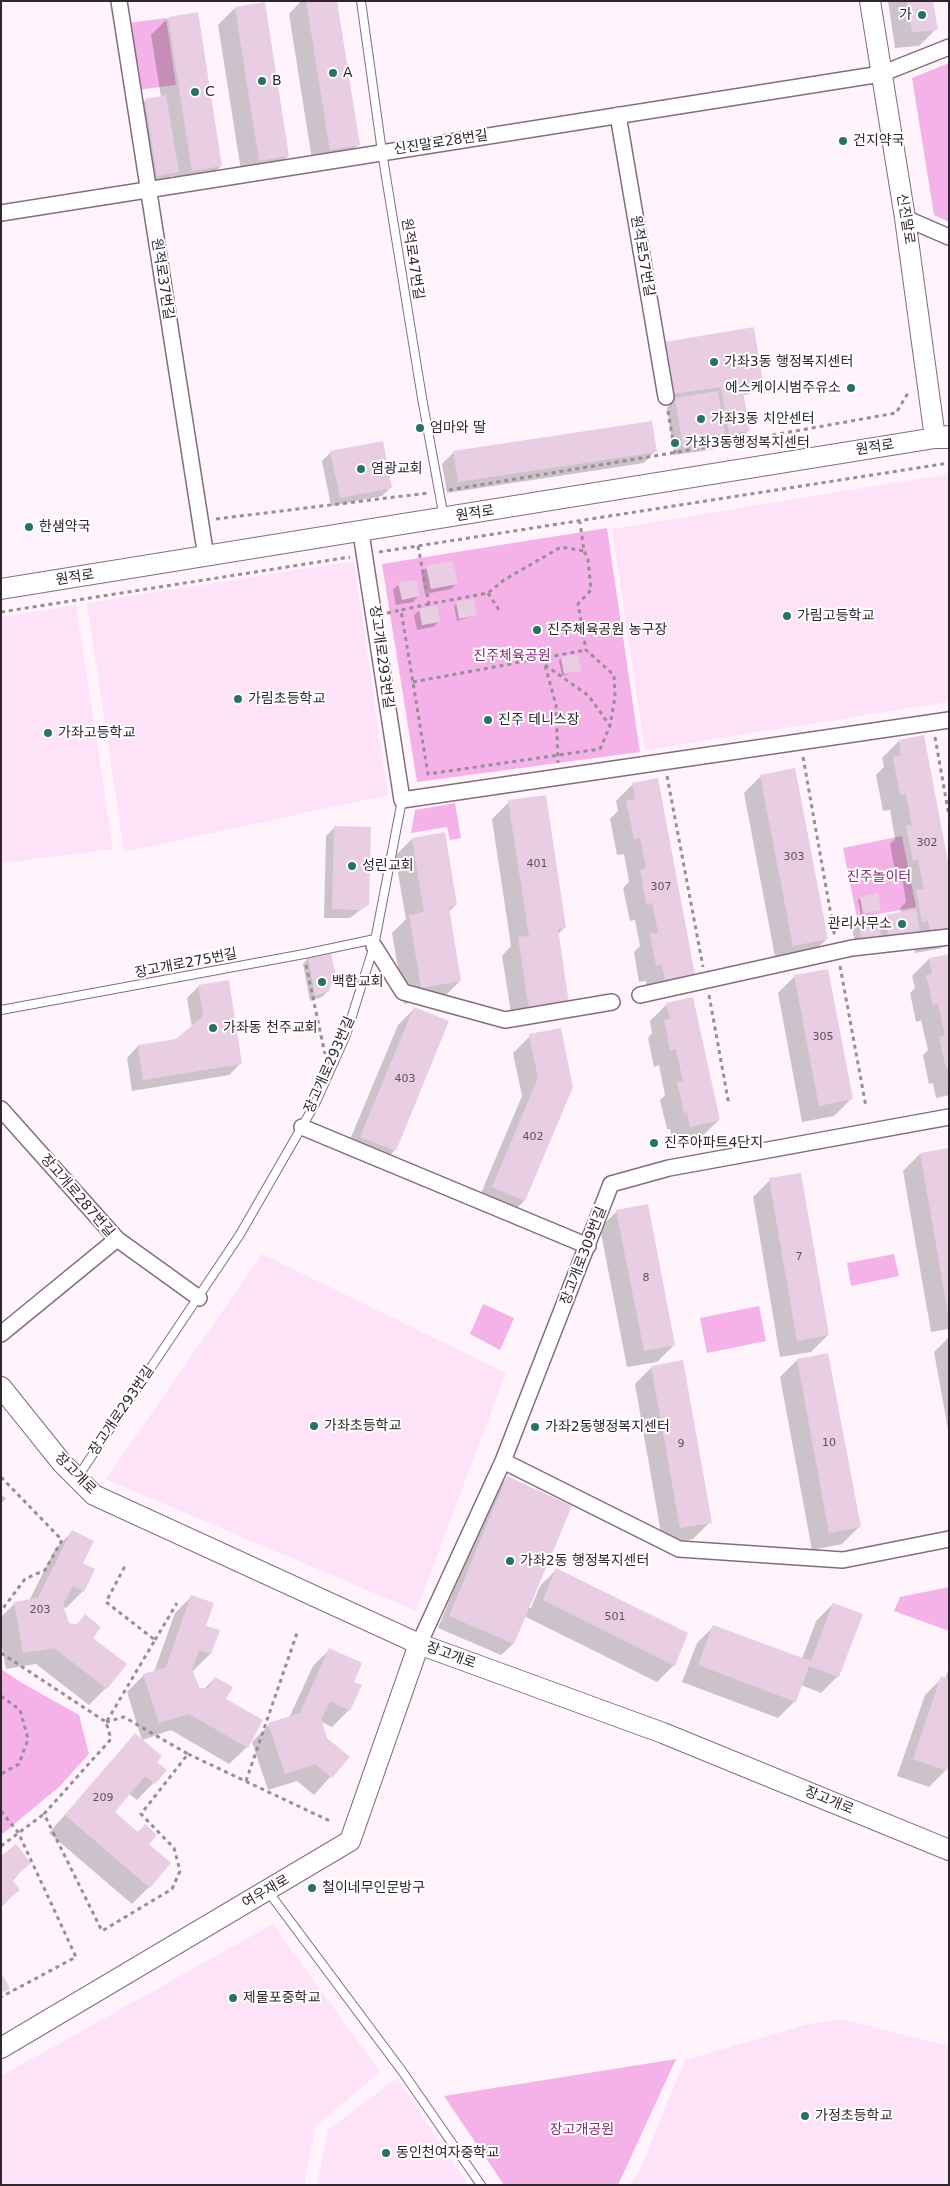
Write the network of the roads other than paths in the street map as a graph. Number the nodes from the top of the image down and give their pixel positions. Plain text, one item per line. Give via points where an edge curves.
1 (119, 1) edge
2 (361, 1) edge
3 (870, 1) edge
4 (949, 48) edge
5 (880, 74) junction
6 (618, 115) junction
7 (382, 152) junction
8 (148, 190) junction
9 (1, 213) edge
10 (905, 218) junction
11 (949, 238) edge
12 (666, 397) road end
13 (944, 438) edge
14 (444, 519) junction
15 (361, 532) junction
16 (206, 557) junction
17 (1, 589) edge
18 (949, 720) edge
19 (402, 800) junction
20 (949, 937) edge
21 (375, 942) junction
22 (640, 995) dead end
23 (612, 1002) dead end
24 (1, 1010) edge
25 (1, 1109) edge
26 (949, 1117) edge
27 (302, 1127) junction
28 (116, 1238) junction
29 (588, 1246) junction
30 (199, 1298) junction
31 (1, 1334) edge
32 (1, 1387) edge
33 (503, 1461) junction
34 (77, 1478) junction
35 (949, 1539) edge
36 (419, 1644) junction
37 (949, 1850) edge
38 (267, 1890) junction
39 (1, 2048) edge
40 (481, 2185) edge

1 - 8 street, 원적로37번길
2 - 7 lane, 원적로47번길
3 - 5 street, 신진말로
4 - 5 street, 신진말로28번길
5 - 6 street, 신진말로28번길
5 - 10 street, 신진말로
6 - 7 street, 신진말로28번길
6 - 12 street, 원적로57번길
7 - 8 street, 신진말로28번길
7 - 14 lane, 원적로47번길
8 - 9 street, 신진말로28번길
8 - 16 street, 원적로37번길
10 - 11 street
10 - 13 street, 신진말로
13 - 14 street, 원적로
14 - 15 street, 원적로
15 - 16 street, 원적로
15 - 19 street, 장고개로293번길
16 - 17 street, 원적로
18 - 19 street
19 - 21 lane, 장고개로293번길
20 - 22 street via 845,949
21 - 23 street via 403,992 505,1020
21 - 24 lane, 장고개로275번길
21 - 27 lane, 장고개로293번길 via 346,1035
25 - 28 street, 장고개로287번길
26 - 29 street, 장고개로309번길 via 669,1168 611,1184
27 - 29 street
27 - 30 lane, 장고개로293번길
28 - 30 street
28 - 31 street, 장고개로287번길
29 - 33 street, 장고개로309번길
30 - 34 lane, 장고개로293번길
32 - 34 street, 장고개로
33 - 35 street via 679,1549 843,1560
33 - 36 street, 장고개로309번길
34 - 36 street, 장고개로 via 94,1495
36 - 37 street, 장고개로 via 663,1733
36 - 38 street, 여우재로 via 350,1841
38 - 39 street, 여우재로
38 - 40 lane via 402,2071

